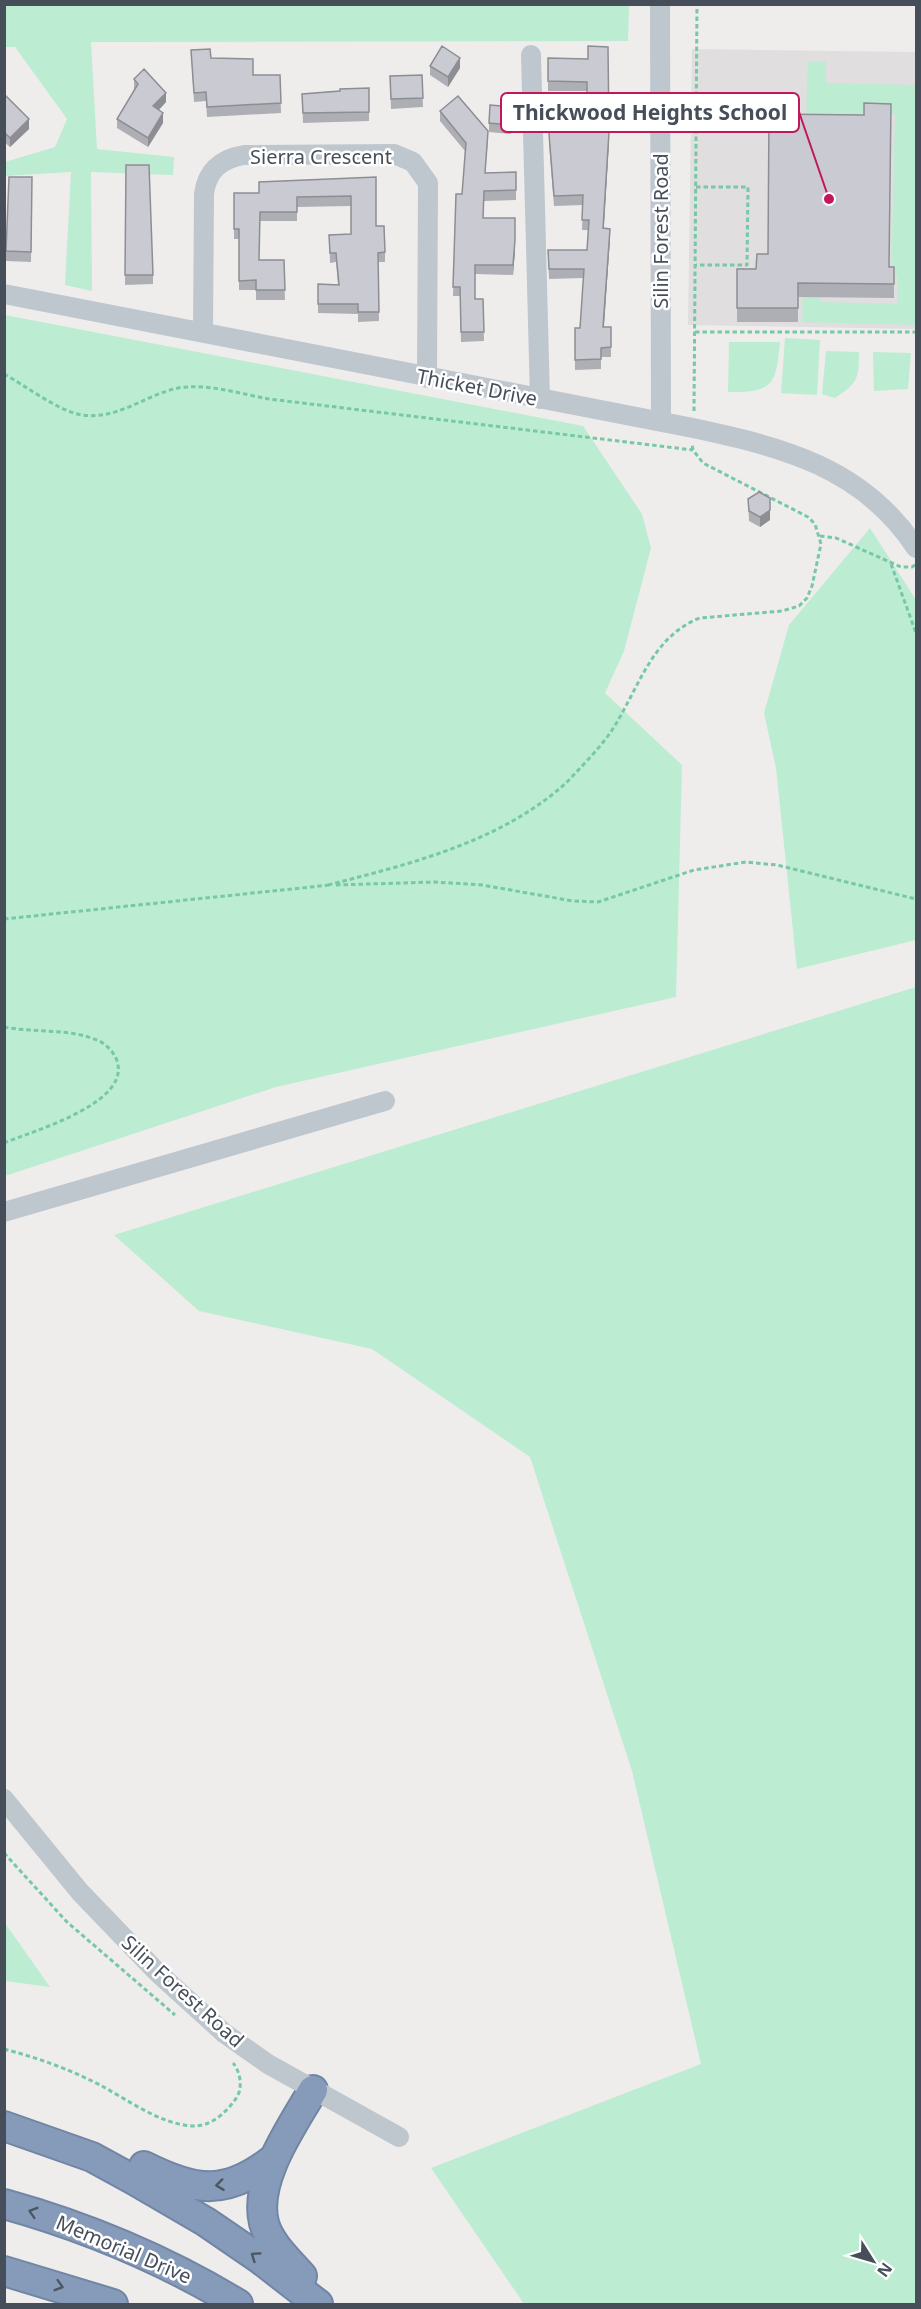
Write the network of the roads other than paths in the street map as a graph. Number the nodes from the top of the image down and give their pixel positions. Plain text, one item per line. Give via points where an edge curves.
1 (660, 4) edge
2 (531, 56) dead end
3 (4, 294) edge
4 (204, 333) junction
5 (427, 378) junction
6 (540, 399) junction
7 (660, 422) junction
8 (916, 548) edge
9 (385, 1101) dead end
10 (4, 1212) edge
11 (4, 1798) edge
12 (313, 2090) junction
13 (4, 2113) edge
14 (4, 2126) edge
15 (399, 2137) dead end
16 (272, 2160) junction
17 (4, 2204) edge
18 (4, 2271) edge
19 (113, 2304) edge
20 (238, 2304) edge
21 (318, 2304) edge
22 (327, 2304) edge

1 - 7 street, Silin Forest Road
2 - 6 street
3 - 4 street, Thicket Drive
4 - 5 street, Thicket Drive
4 - 5 street, Sierra Crescent via 204,194 207,177 214,168 244,155 394,154 419,167 429,191
5 - 6 street, Thicket Drive
6 - 7 street, Thicket Drive
7 - 8 street, Thicket Drive via 753,440 823,466 870,495 901,526
9 - 10 street
11 - 12 street, Silin Forest Road via 80,1892 157,1972 224,2033
12 - 15 street, Silin Forest Road
12 - 16 highway
16 -> 13 highway via 234,2183 196,2186 177,2182 100,2145
21 -> 14 highway via 206,2222 134,2180 92,2157
16 - 22 highway via 264,2223 278,2249
20 -> 17 highway, Memorial Drive via 202,2282 81,2227
18 -> 19 highway

